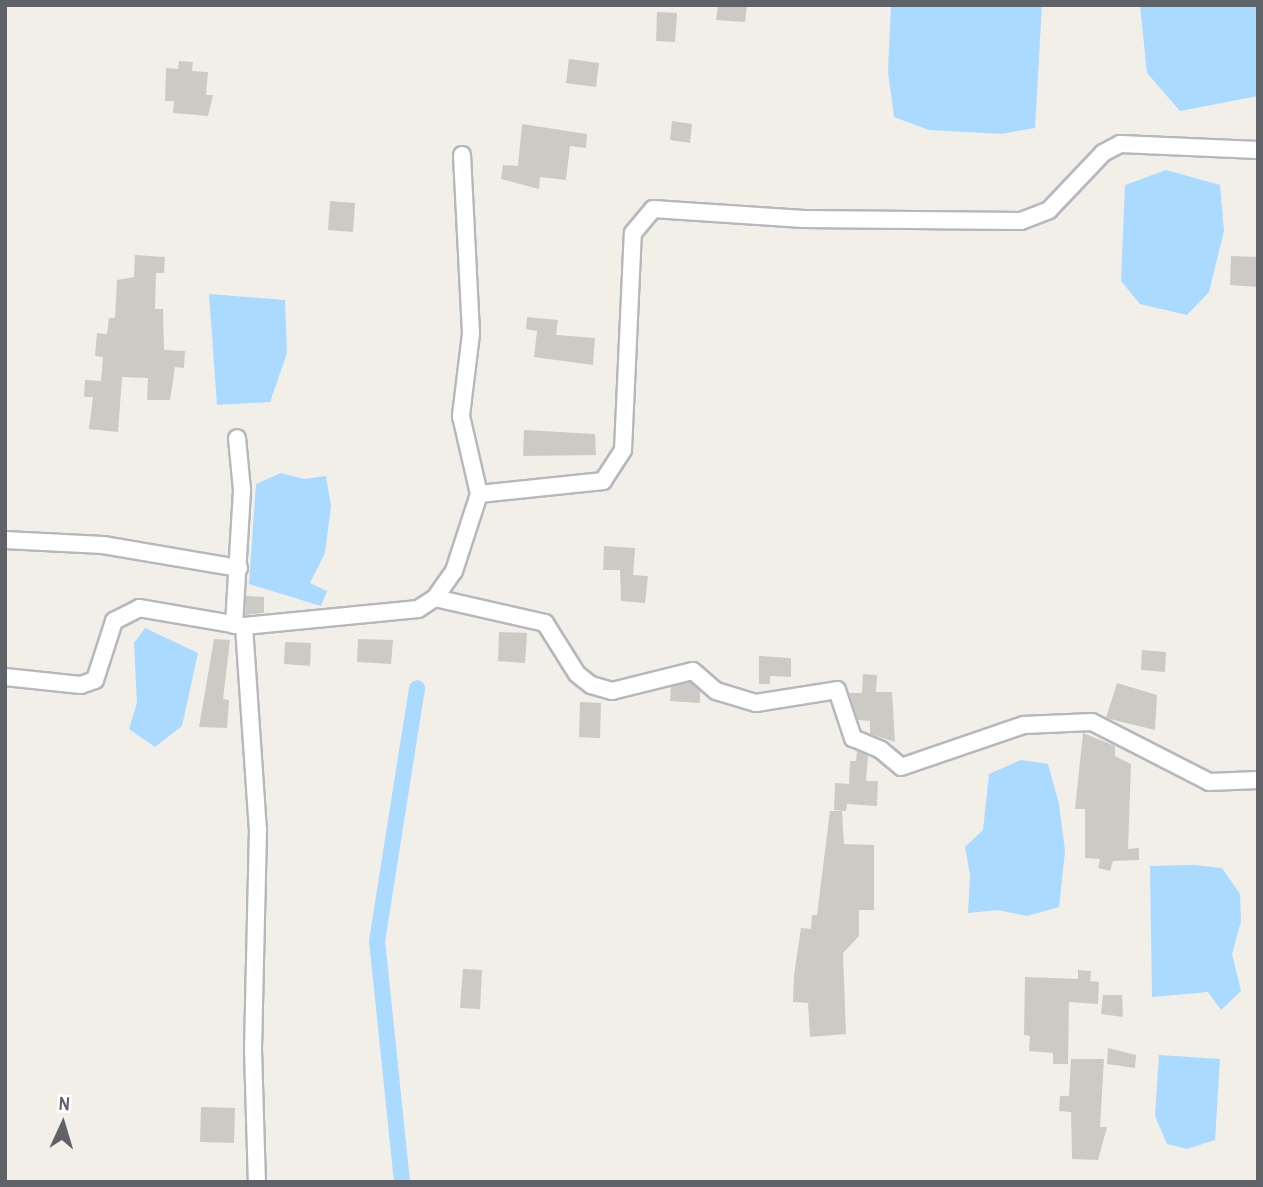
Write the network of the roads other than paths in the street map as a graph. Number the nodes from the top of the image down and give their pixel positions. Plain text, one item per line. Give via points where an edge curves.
1 (1258, 150) edge
2 (462, 155) dead end
3 (237, 438) dead end
4 (479, 494) junction
5 (5, 540) edge
6 (239, 568) junction
7 (435, 598) junction
8 (239, 626) junction
9 (5, 677) edge
10 (1258, 780) edge
11 (257, 1182) edge

1 - 4 street via 1120,144 1103,153 1049,210 1021,221 804,219 653,209 634,233 622,450 616,467 603,481
2 - 4 street via 471,334 461,416
3 - 6 street via 242,490
4 - 7 street via 454,571
5 - 6 street via 103,545
6 - 8 street
7 - 8 street via 418,609
7 - 10 street via 545,623 577,674 591,685 612,691 693,671 716,691 756,703 837,690 853,738 881,750 901,767 1024,725 1092,722 1209,782
8 - 9 street via 139,608 114,621 95,680 81,685
8 - 11 street via 258,829 253,1050

